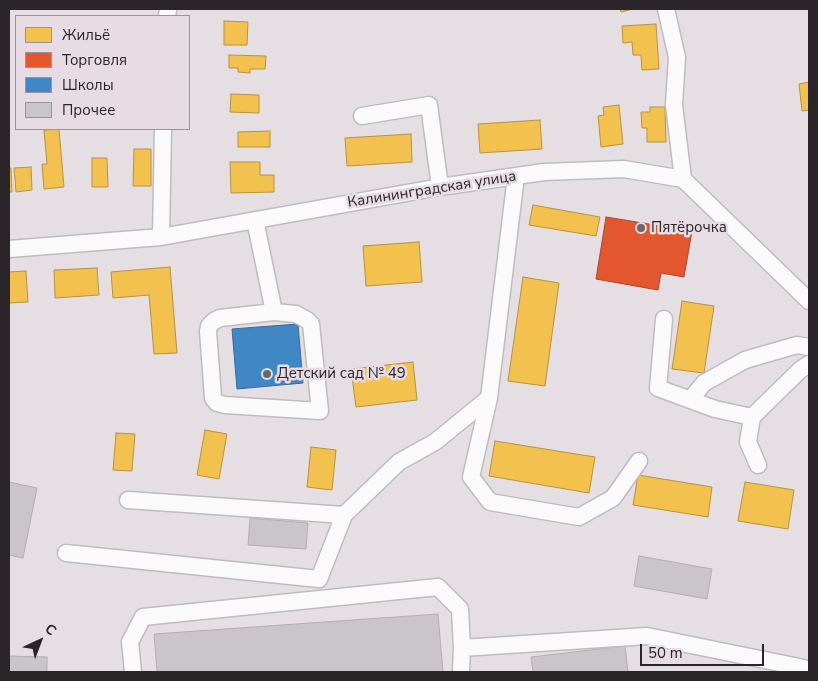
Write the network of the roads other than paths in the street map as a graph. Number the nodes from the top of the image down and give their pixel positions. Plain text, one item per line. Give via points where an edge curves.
1 (666, 9) edge
2 (362, 116) dead end
3 (163, 130) edge
4 (516, 176) junction
5 (683, 179) junction
6 (440, 187) junction
7 (255, 220) junction
8 (161, 237) junction
9 (9, 249) edge
10 (809, 301) edge
11 (274, 312) junction
12 (664, 319) dead end
13 (809, 347) edge
14 (809, 364) edge
15 (489, 398) junction
16 (690, 400) junction
17 (752, 417) junction
18 (639, 461) dead end
19 (758, 466) dead end
20 (128, 500) dead end
21 (344, 515) junction
22 (66, 553) dead end
23 (462, 648) junction
24 (809, 671) edge
25 (133, 672) edge
26 (462, 672) edge

1 - 5 street via 677,57 674,104
2 - 6 street via 428,105
3 - 8 street
4 - 5 street, Калининградская улица via 624,169
4 - 6 street, Калининградская улица
4 - 15 street
5 - 10 street
6 - 7 street, Калининградская улица
7 - 8 street, Калининградская улица
7 - 11 street
8 - 9 street, Калининградская улица
11 - 11 street via 220,318 209,326 213,398 225,405 320,411 311,324 296,314
12 - 16 street via 658,388
13 - 16 street via 797,345 745,360 704,383
14 - 17 street
15 - 18 street via 471,477 490,502 579,517 613,498
15 - 21 street via 435,442 399,462
16 - 17 street
17 - 19 street via 748,442
20 - 21 street
21 - 22 street via 319,579
23 - 24 street via 646,636
23 - 25 street via 460,610 438,587 143,617 130,642
23 - 26 street

